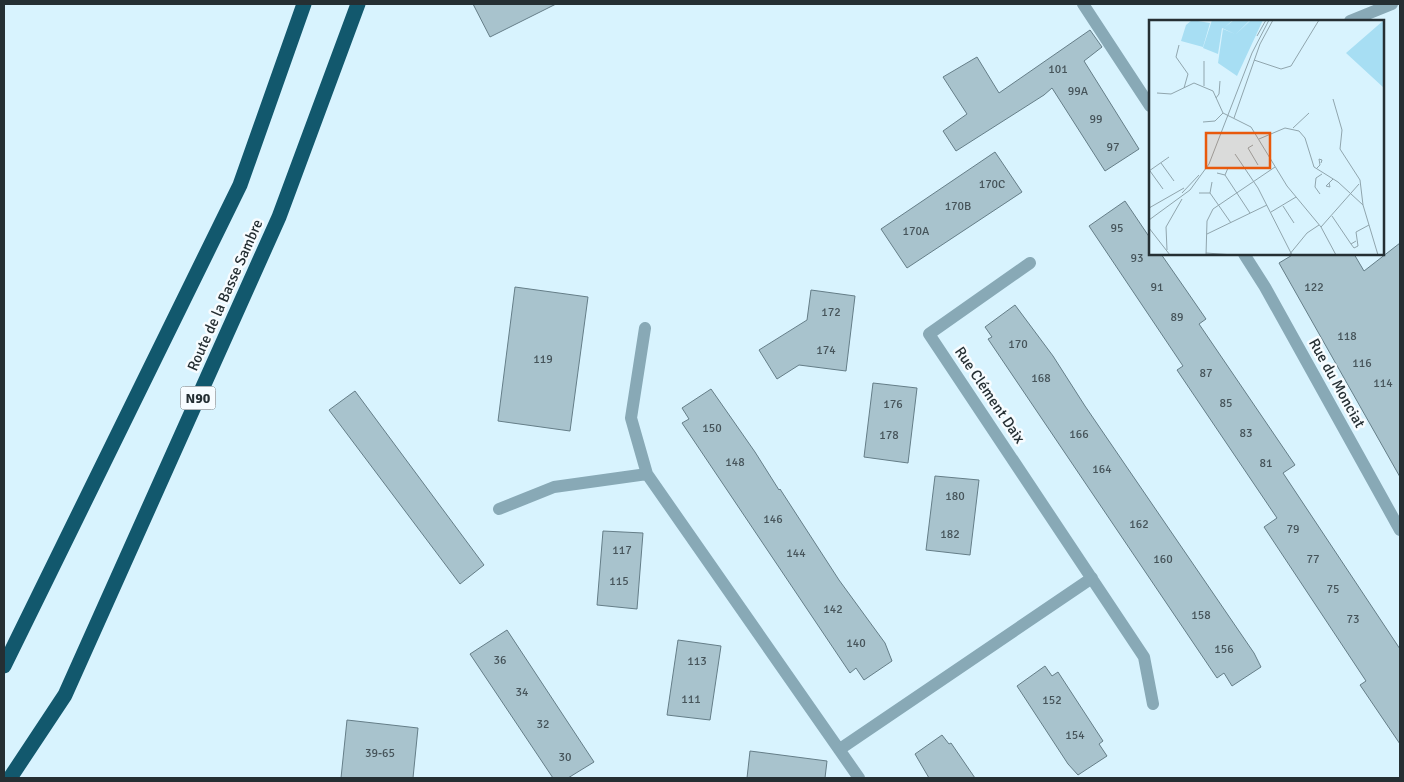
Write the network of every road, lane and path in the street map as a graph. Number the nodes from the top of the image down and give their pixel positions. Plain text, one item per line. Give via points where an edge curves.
1 (304, 4) edge
2 (358, 4) edge
3 (1083, 4) edge
4 (1392, 4) edge
5 (1352, 20) edge
6 (1149, 104) edge
7 (1245, 255) edge
8 (1030, 263) dead end
9 (645, 328) dead end
10 (647, 474) junction
11 (498, 509) dead end
12 (1400, 530) edge
13 (1092, 578) junction
14 (4, 666) edge
15 (1152, 704) dead end
16 (840, 749) junction
17 (10, 778) edge
18 (859, 778) edge

1 - 14 highway via 240,185
2 - 17 highway, Route de la Basse Sambre / N90 via 279,217 65,695
3 - 6 street
4 - 5 street
7 - 12 street, Rue du Monciat
8 - 13 street, Rue Clément Daix via 929,334
9 - 10 street via 631,418
10 - 11 street via 554,487
10 - 16 street
13 - 15 street, Rue Clément Daix via 1144,657
13 - 16 street
16 - 18 street

